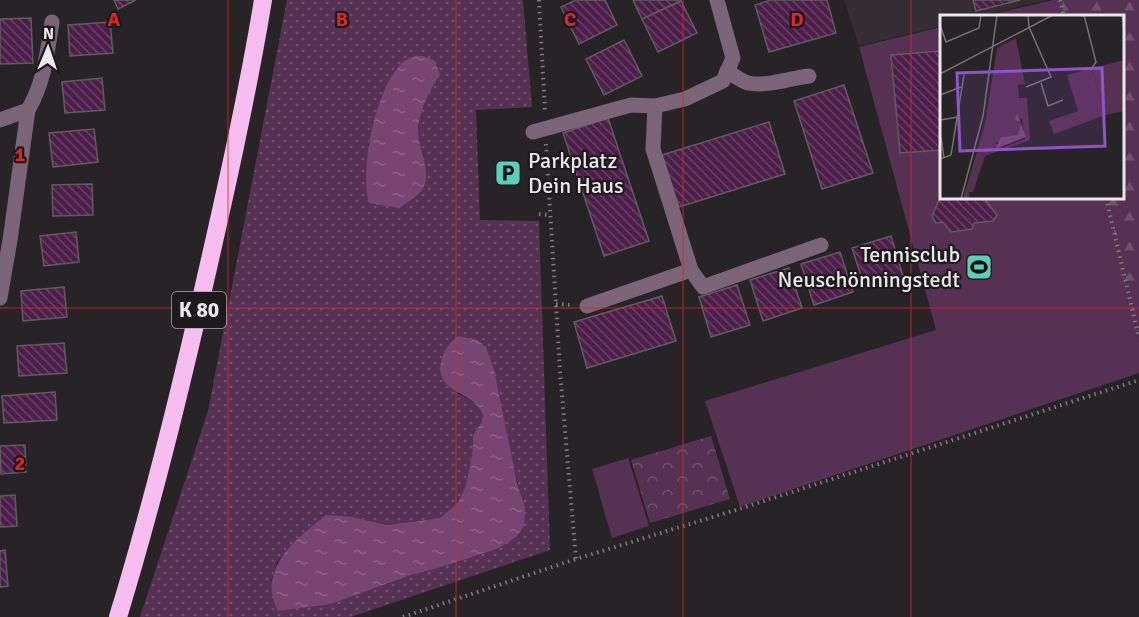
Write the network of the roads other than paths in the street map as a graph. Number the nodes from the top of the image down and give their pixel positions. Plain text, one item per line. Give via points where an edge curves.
1 (263, 0) edge
2 (717, 0) edge
3 (52, 22) dead end
4 (727, 71) junction
5 (809, 76) dead end
6 (655, 106) junction
7 (28, 110) junction
8 (0, 120) edge
9 (539, 130) road end
10 (821, 245) dead end
11 (691, 270) junction
12 (0, 298) edge
13 (587, 306) dead end
14 (118, 617) edge

1 - 14 highway, K 80 via 190,350 157,484
2 - 4 street via 733,58
3 - 7 street via 46,65 38,94
4 - 5 street via 746,82 764,85
4 - 6 street via 723,81 695,95
6 - 9 street via 632,105
6 - 11 street via 653,149
7 - 8 street
7 - 12 street
10 - 11 street via 704,287
11 - 13 street

